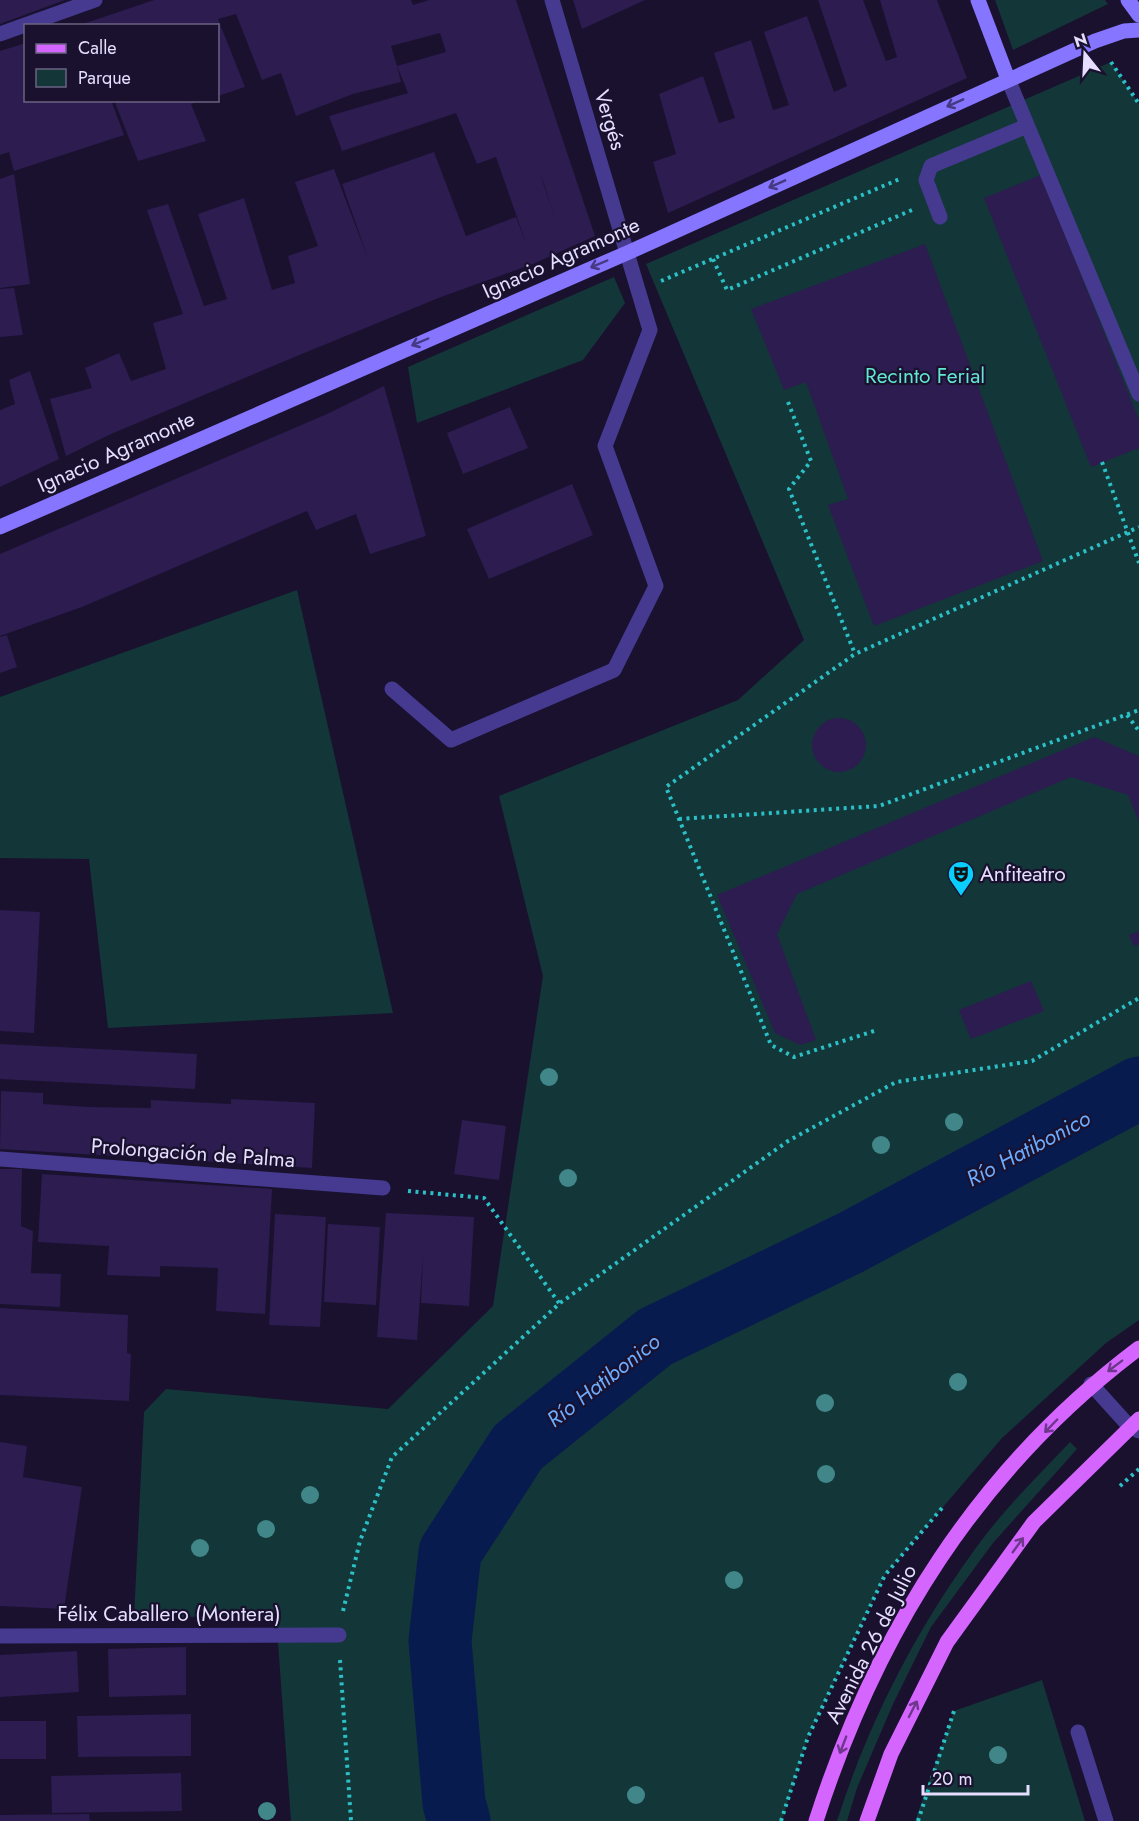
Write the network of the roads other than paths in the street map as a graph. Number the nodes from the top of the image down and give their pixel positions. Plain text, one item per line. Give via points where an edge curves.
1 (95, 0) edge
2 (552, 0) edge
3 (978, 0) edge
4 (1128, 0) edge
5 (1139, 15) edge
6 (28, 24) edge
7 (24, 25) edge
8 (1139, 30) edge
9 (0, 34) edge
10 (1008, 79) junction
11 (1027, 126) junction
12 (940, 217) dead end
13 (627, 253) junction
14 (1139, 394) edge
15 (0, 526) edge
16 (392, 689) dead end
17 (0, 1159) edge
18 (383, 1188) road end
19 (1139, 1348) edge
20 (1091, 1384) junction
21 (1136, 1425) edge
22 (339, 1635) road end
23 (0, 1636) edge
24 (1078, 1732) dead end
25 (816, 1821) edge
26 (867, 1821) edge
27 (1106, 1821) edge

1 - 6 street
2 - 13 street, Vergés
3 - 10 main road
4 - 5 main road
7 - 9 street
8 - 10 main road, Ignacio Agramonte via 1124,30
10 - 11 street
10 -> 13 main road, Ignacio Agramonte
11 - 12 street via 931,166 927,180
11 - 14 street
13 -> 15 main road, Ignacio Agramonte
13 - 16 street, Vergés via 650,330 605,446 656,586 614,670 451,740
17 - 18 street, Prolongación de Palma
19 -> 20 main road, Avenida 26 de Julio
20 - 21 street
20 -> 25 main road, Avenida 26 de Julio via 984,1496 913,1598 857,1707
26 -> 21 main road via 891,1754 947,1642 1034,1522
22 - 23 street, Félix Caballero (Montera)
24 - 27 street

